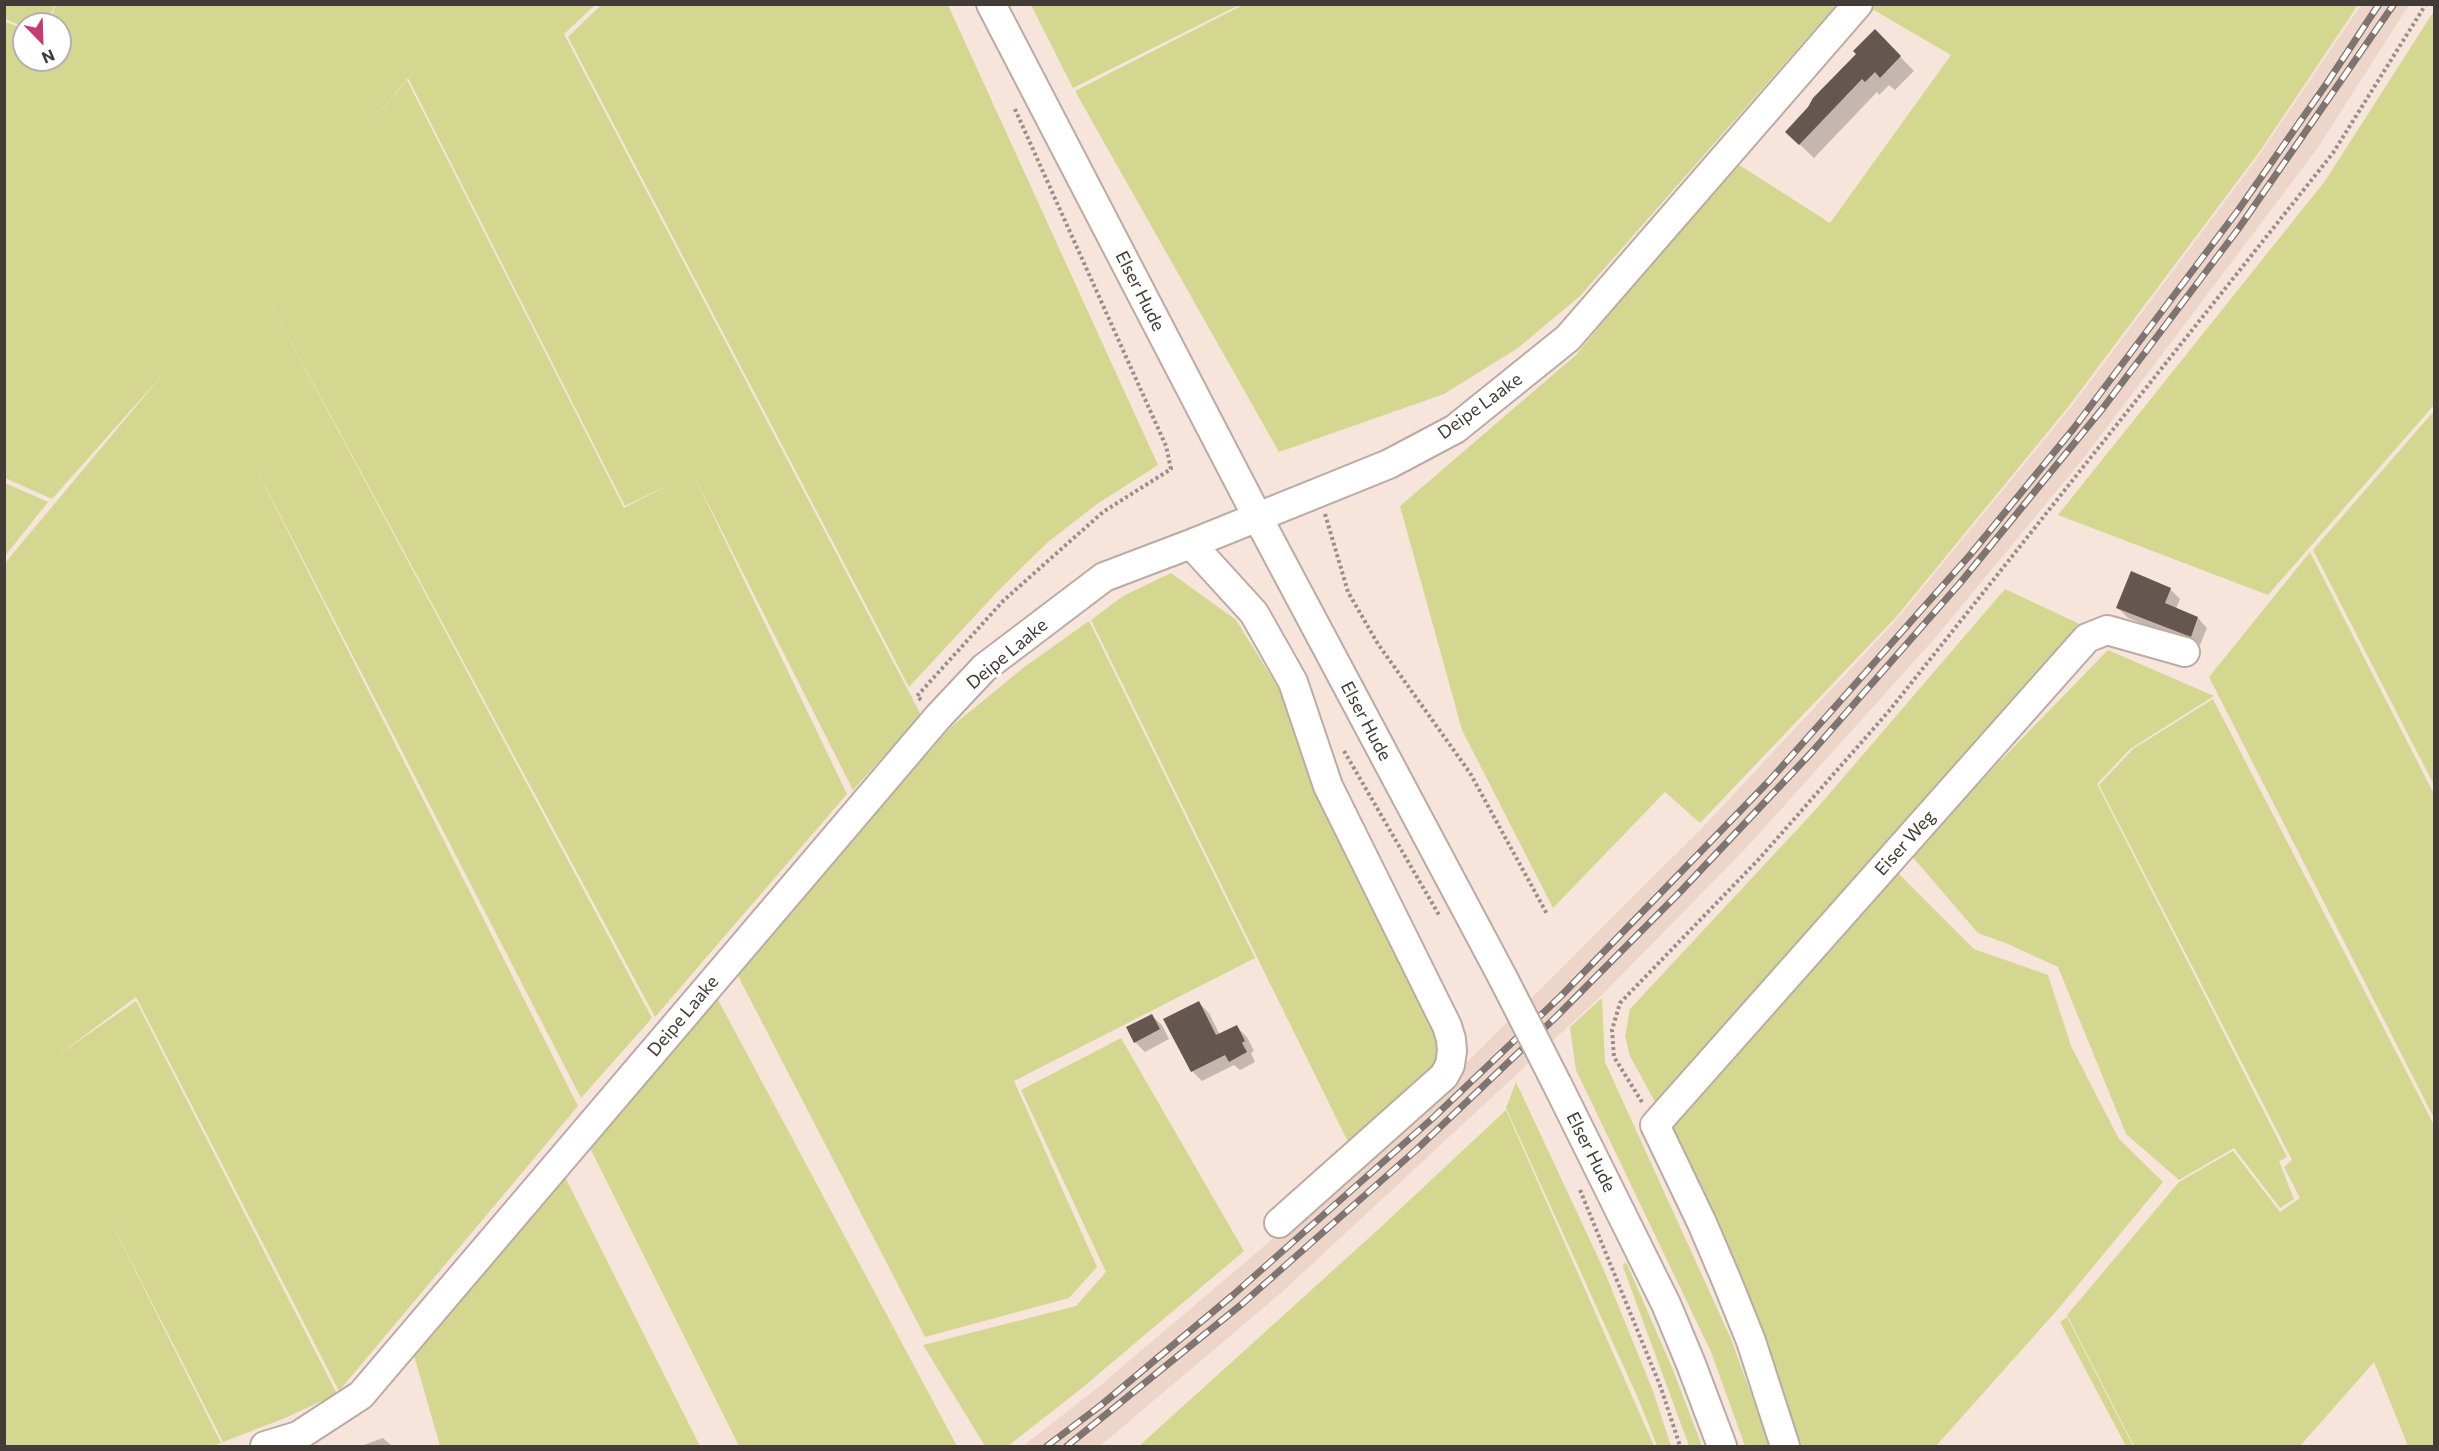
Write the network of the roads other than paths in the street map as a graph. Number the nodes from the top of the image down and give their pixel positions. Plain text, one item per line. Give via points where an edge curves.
1 (991, 4) edge
2 (1858, 4) edge
3 (1257, 516) junction
4 (1191, 544) junction
5 (2185, 652) dead end
6 (1279, 1223) dead end
7 (265, 1446) edge
8 (1722, 1446) edge
9 (1785, 1446) edge

1 - 3 street, Elser Hude
2 - 3 street, Deipe Laake via 1568,338 1455,429 1389,464
3 - 4 street, Deipe Laake
3 - 8 street, Elser Hude, bridge via 1557,1084 1666,1304
4 - 6 street via 1254,613 1293,682 1329,786 1451,1039 1450,1065 1444,1076
4 - 7 street, Deipe Laake via 1104,577 984,668 938,717 361,1395 298,1436
5 - 9 street, Eiser Weg via 2107,630 2087,638 1655,1125 1726,1279

